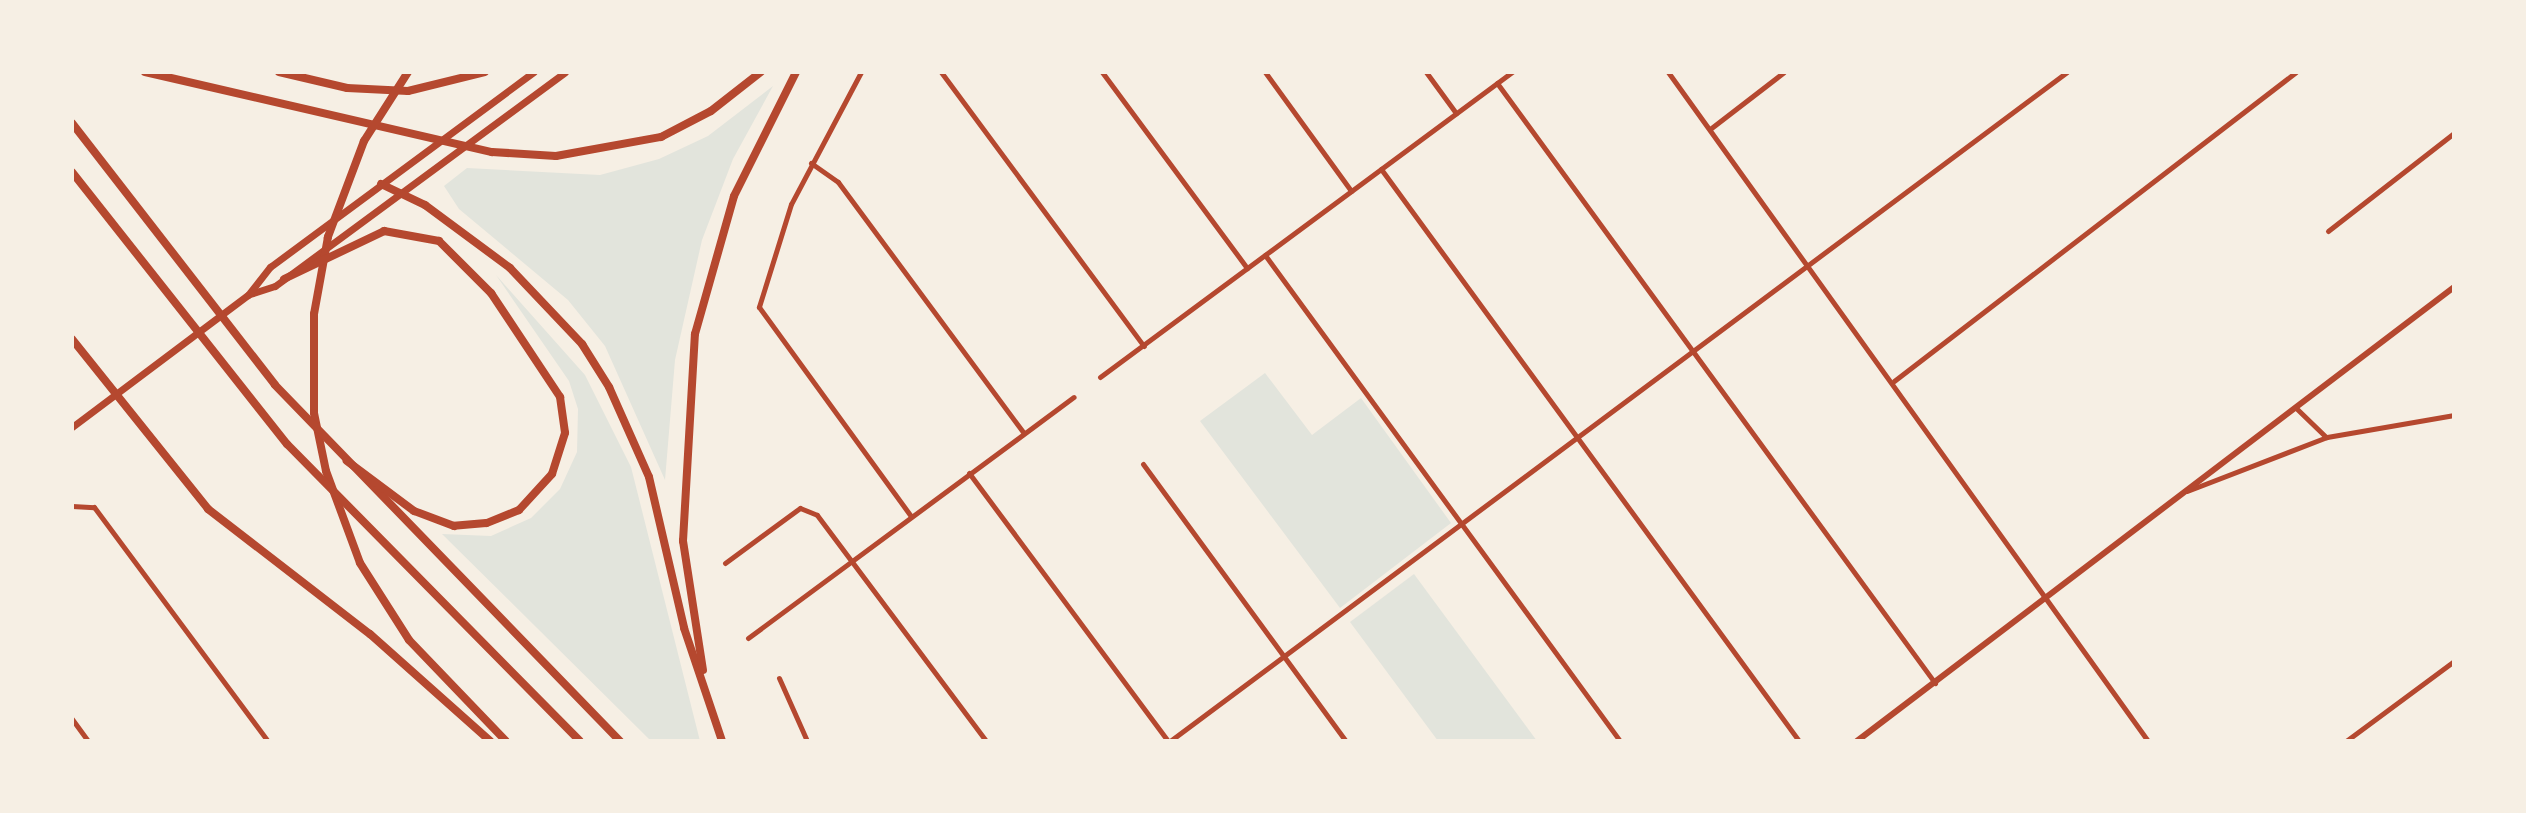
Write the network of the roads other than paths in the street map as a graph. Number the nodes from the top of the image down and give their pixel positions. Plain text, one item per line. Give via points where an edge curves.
1 (145, 72) edge
2 (279, 72) edge
3 (408, 72) edge
4 (485, 72) edge
5 (534, 72) edge
6 (565, 72) edge
7 (761, 72) edge
8 (796, 72) edge
9 (861, 72) edge
10 (941, 72) edge
11 (1102, 72) edge
12 (1265, 72) edge
13 (1426, 72) edge
14 (1512, 72) edge
15 (1668, 72) edge
16 (1784, 72) edge
17 (2067, 72) edge
18 (2296, 72) edge
19 (1497, 83) junction
20 (1456, 114) junction
21 (72, 123) edge
22 (1710, 129) junction
23 (2454, 133) edge
24 (811, 163) junction
25 (1381, 169) junction
26 (72, 172) edge
27 (381, 184) junction
28 (1351, 191) junction
29 (400, 194) junction
30 (2328, 231) dead end
31 (1265, 255) junction
32 (1810, 267) junction
33 (1247, 268) junction
34 (284, 279) junction
35 (2454, 287) edge
36 (248, 295) junction
37 (72, 339) edge
38 (1144, 346) junction
39 (1696, 352) junction
40 (1100, 377) dead end
41 (1894, 381) junction
42 (115, 394) junction
43 (1074, 397) dead end
44 (2296, 408) junction
45 (2454, 415) edge
46 (72, 427) edge
47 (1024, 433) junction
48 (2327, 437) junction
49 (1580, 440) junction
50 (340, 457) junction
51 (1143, 464) dead end
52 (969, 473) junction
53 (2184, 493) junction
54 (72, 506) edge
55 (911, 516) junction
56 (1463, 525) junction
57 (853, 560) junction
58 (725, 563) dead end
59 (2046, 600) junction
60 (748, 638) dead end
61 (1284, 657) junction
62 (2454, 661) edge
63 (779, 678) dead end
64 (1935, 683) junction
65 (711, 710) junction
66 (72, 719) edge
67 (88, 741) edge
68 (268, 741) edge
69 (490, 741) edge
70 (506, 741) edge
71 (580, 741) edge
72 (620, 741) edge
73 (722, 741) edge
74 (807, 741) edge
75 (986, 741) edge
76 (1169, 741) edge
77 (1346, 741) edge
78 (1620, 741) edge
79 (1799, 741) edge
80 (1857, 741) edge
81 (2148, 741) edge
82 (2346, 741) edge

1 - 7 highway via 492,152 556,156 661,137 721,105
2 - 4 highway via 347,88 408,91
3 - 70 highway via 352,166 328,237 314,314 320,445 360,563 409,640
5 - 27 main road
6 - 29 main road
8 - 65 highway via 734,196 695,334 683,541
9 - 24 street
10 - 38 street
11 - 33 street
12 - 28 street
13 - 20 street
14 - 19 street
15 - 22 street
16 - 22 street
17 - 32 street
18 - 41 street
19 - 20 street
19 - 39 street
20 - 25 street
21 - 50 highway
22 - 32 street
23 - 30 street
24 - 47 street via 838,182
24 - 55 street via 775,246 759,307
25 - 28 street
25 - 49 street
26 - 71 highway via 287,444
27 - 29 highway
27 - 36 main road via 270,267
28 - 31 street
29 - 34 main road
29 - 65 highway via 510,268 582,344 609,387 649,477
31 - 33 street
31 - 56 street
32 - 39 street
32 - 41 street
33 - 38 street
34 - 36 main road
34 - 50 highway via 384,231 439,241 491,293 560,397 565,433 552,474 519,510 486,523 454,526 414,511 369,471
35 - 44 street
36 - 42 main road
37 - 42 highway
38 - 40 street
39 - 49 street
39 - 64 street
41 - 59 street
42 - 46 main road
42 - 69 highway via 220,521 370,634
43 - 47 street
44 - 48 street
44 - 53 street
45 - 48 street
47 - 52 street
48 - 53 street
49 - 56 street
49 - 79 street
50 - 72 highway
51 - 61 street
52 - 55 street
52 - 76 street
53 - 59 street
54 - 68 street via 94,507
55 - 57 street
56 - 61 street
56 - 78 street
57 - 58 street via 817,515 800,508
57 - 60 street
57 - 75 street
59 - 64 street
59 - 81 street
61 - 76 street
61 - 77 street
62 - 82 street
63 - 74 street
64 - 80 street
65 - 73 highway
66 - 67 street

